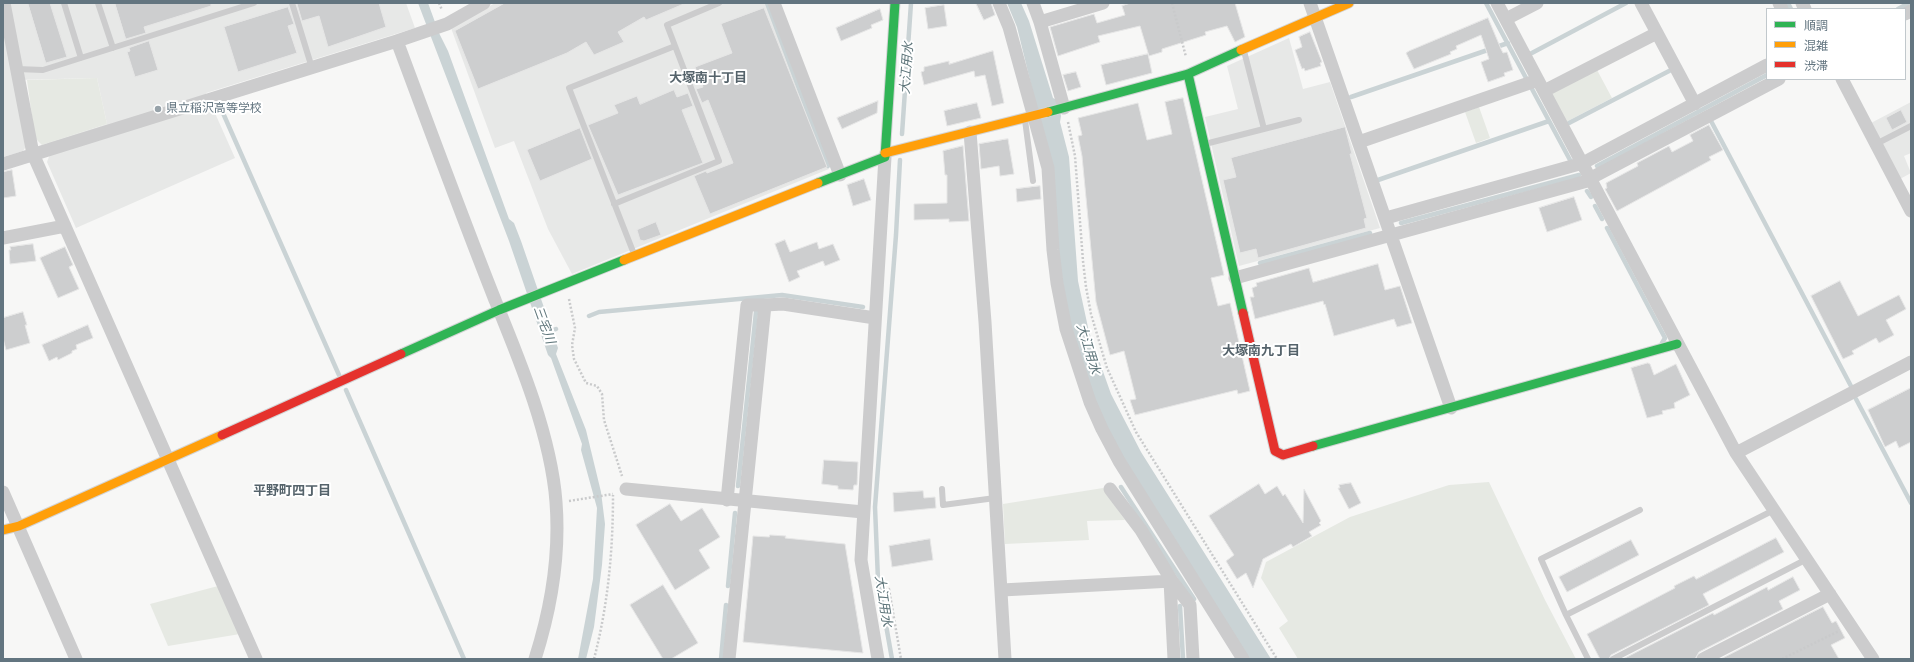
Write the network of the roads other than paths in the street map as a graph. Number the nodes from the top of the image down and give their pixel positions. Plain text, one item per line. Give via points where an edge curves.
1 (4, 3) edge
2 (64, 3) edge
3 (98, 3) edge
4 (254, 3) edge
5 (292, 3) edge
6 (484, 3) edge
7 (719, 3) edge
8 (774, 3) edge
9 (895, 3) edge
10 (999, 3) edge
11 (1033, 3) edge
12 (1103, 3) edge
13 (1310, 3) edge
14 (1349, 3) edge
15 (1497, 3) edge
16 (1537, 3) edge
17 (1641, 3) edge
18 (1315, 18) junction
19 (1506, 19) junction
20 (1040, 22) junction
21 (1657, 33) junction
22 (397, 41) junction
23 (675, 46) junction
24 (113, 48) junction
25 (1243, 50) junction
26 (81, 58) junction
27 (1766, 66) edge
28 (312, 68) junction
29 (17, 69) junction
30 (1188, 74) junction
31 (1777, 80) edge
32 (1843, 80) edge
33 (1541, 86) junction
34 (1695, 104) junction
35 (1062, 108) junction
36 (1032, 117) junction
37 (1299, 120) dead end
38 (1911, 126) edge
39 (1264, 129) junction
40 (970, 132) junction
41 (1359, 142) junction
42 (1205, 144) junction
43 (1876, 144) junction
44 (33, 154) junction
45 (885, 155) junction
46 (1583, 163) junction
47 (3, 164) edge
48 (840, 175) junction
49 (1591, 179) junction
50 (1033, 181) dead end
51 (614, 204) junction
52 (1911, 211) edge
53 (1386, 218) junction
54 (65, 226) junction
55 (1392, 234) junction
56 (3, 238) edge
57 (635, 256) junction
58 (1235, 278) junction
59 (765, 305) junction
60 (499, 310) junction
61 (875, 318) junction
62 (1677, 344) junction
63 (1911, 362) edge
64 (1451, 408) junction
65 (1736, 453) junction
66 (168, 458) junction
67 (626, 489) road end
68 (942, 489) dead end
69 (1110, 489) dead end
70 (3, 492) edge
71 (996, 498) junction
72 (727, 500) junction
73 (745, 502) junction
74 (1640, 510) dead end
75 (1774, 510) junction
76 (863, 512) junction
77 (19, 526) junction
78 (3, 530) edge
79 (1807, 559) junction
80 (1171, 581) junction
81 (1002, 590) junction
82 (1830, 594) junction
83 (1566, 615) junction
84 (1871, 658) edge
85 (76, 659) edge
86 (256, 659) edge
87 (535, 659) edge
88 (729, 659) edge
89 (878, 659) edge
90 (1005, 659) edge
91 (1174, 659) edge
92 (1193, 659) edge
93 (1243, 659) edge
94 (1588, 659) edge
95 (1613, 659) edge
96 (1703, 659) edge

1 - 29 street
2 - 26 lane
3 - 24 lane
4 - 24 lane
5 - 28 lane
6 - 22 street via 443,25
7 - 23 lane via 667,25
8 - 48 street
9 - 45 street
10 - 36 street via 1009,27
11 - 20 street
12 - 20 street
13 - 18 street
14 - 18 street
15 - 19 street
16 - 19 street
17 - 21 street
18 - 25 street
18 - 41 street
19 - 33 street
20 - 35 street
21 - 33 street
21 - 34 street
22 - 28 street
22 - 60 street
23 - 51 lane via 720,161
23 - 51 lane via 569,88
24 - 26 lane
25 - 30 street
25 - 39 lane
26 - 29 lane via 43,70
27 - 34 street
28 - 44 street
29 - 44 street
30 - 35 street
30 - 42 street
31 - 49 street
32 - 43 street
33 - 41 street
33 - 46 street
34 - 46 street
35 - 36 street
36 - 40 street
36 - 50 lane
36 - 93 street via 1048,168 1055,263 1066,329 1090,402 1119,461
37 - 39 lane
38 - 43 lane
39 - 42 lane
40 - 45 street
40 - 71 street
41 - 53 street
42 - 58 street
43 - 52 street
44 - 47 street
44 - 54 street
45 - 48 street
45 - 61 street
46 - 49 street
46 - 53 street
48 - 57 street
49 - 55 street
49 - 62 street
51 - 57 lane
53 - 55 street
54 - 56 street
54 - 66 street
55 - 58 street
55 - 64 street
57 - 60 street
58 - 64 street via 1275,451 1283,455
59 - 61 street via 783,304
59 - 72 street via 748,305
59 - 73 street
60 - 66 street
60 - 87 street via 539,418 551,462 556,503 556,544 551,600
61 - 76 street
62 - 64 street
62 - 65 street
63 - 65 street
65 - 75 street
66 - 77 street
66 - 86 street
67 - 72 street
68 - 71 lane via 943,505
69 - 80 street via 1141,530
70 - 77 street
71 - 81 street
72 - 73 street
73 - 76 street
73 - 88 street
74 - 83 lane via 1541,559
75 - 79 street
75 - 83 lane
76 - 89 street via 861,560
77 - 78 street
77 - 85 street
79 - 82 street
79 - 95 lane
80 - 81 street
80 - 91 street
80 - 92 street via 1190,605
81 - 90 street
82 - 84 street
82 - 96 street
83 - 94 lane

